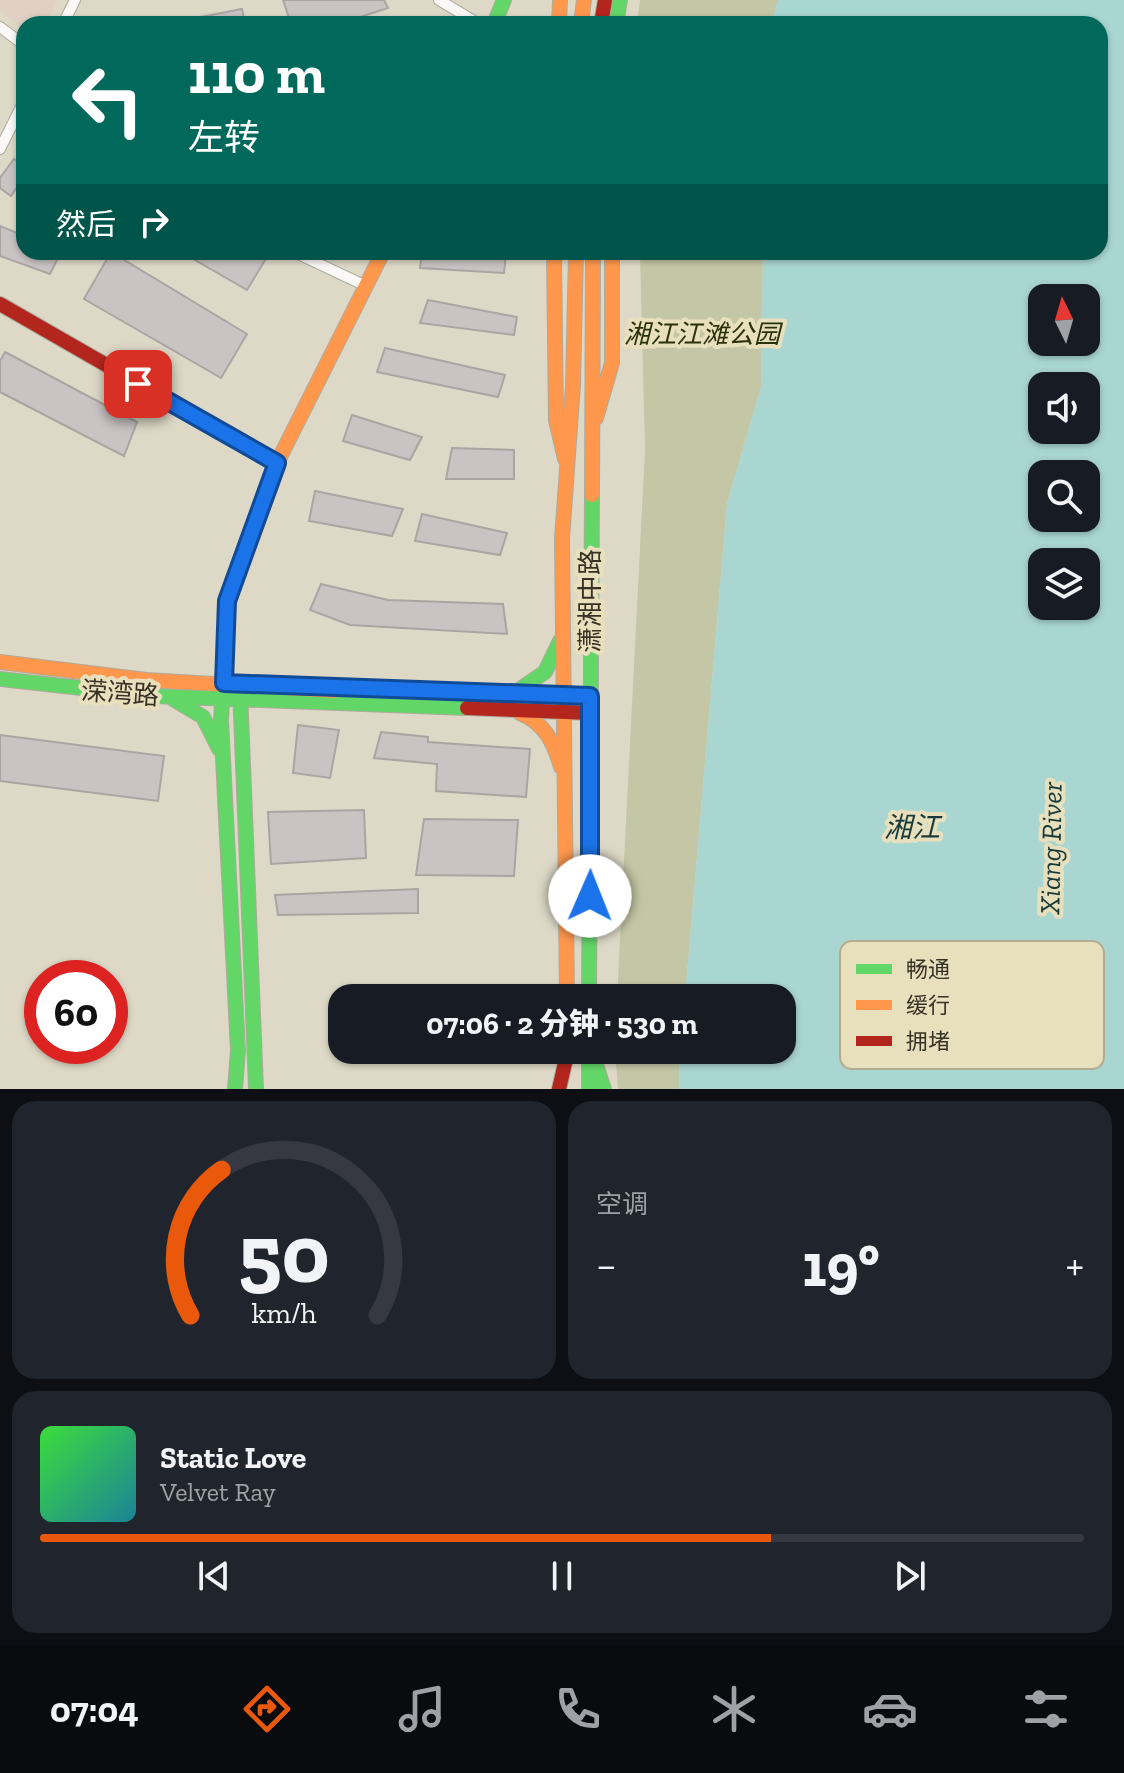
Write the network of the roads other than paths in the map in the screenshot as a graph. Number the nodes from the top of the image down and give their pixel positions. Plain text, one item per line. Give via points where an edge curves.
1 (439, 0) edge
2 (466, 16) edge
3 (16, 117) edge
4 (0, 149) edge
5 (311, 260) edge
6 (379, 260) edge
7 (554, 260) edge
8 (576, 260) edge
9 (593, 260) edge
10 (612, 260) edge
11 (366, 286) junction
12 (0, 304) edge
13 (591, 434) junction
14 (277, 463) junction
15 (566, 465) junction
16 (561, 632) junction
17 (0, 662) edge
18 (0, 679) edge
19 (235, 689) junction
20 (153, 696) junction
21 (561, 696) junction
22 (590, 696) junction
23 (222, 699) junction
24 (284, 701) junction
25 (501, 702) junction
26 (561, 712) junction
27 (590, 713) junction
28 (244, 743) junction
29 (223, 761) junction
30 (562, 770) junction
31 (567, 984) edge
32 (589, 984) edge
33 (565, 1064) edge
34 (568, 1064) edge
35 (590, 1064) edge
36 (595, 1064) edge
37 (258, 1084) edge
38 (235, 1089) edge
39 (559, 1089) edge
40 (569, 1089) edge
41 (589, 1089) edge
42 (604, 1089) edge

1 - 2 street
3 - 4 street
5 - 11 street
6 - 11 main road
7 - 15 main road via 556,420
8 - 15 main road, 潇湘中路
9 - 13 main road, 潇湘中路
10 - 13 main road via 612,363
11 - 14 main road
12 - 14 main road
13 - 22 main road, 潇湘中路
14 - 19 main road via 227,601
15 - 16 main road, 潇湘中路
16 - 21 main road, 潇湘中路
16 - 25 main road via 545,672
17 - 19 main road
18 - 20 main road, 溁湾路
19 - 23 main road, 溁湾路
19 - 24 main road
19 - 25 main road
19 - 28 main road
20 - 23 main road, 溁湾路
20 - 29 main road via 195,710 210,728
21 - 22 main road
21 - 25 main road
21 - 26 main road, 潇湘中路
22 - 27 main road, 潇湘中路
23 - 29 main road
24 - 25 main road
24 - 28 main road via 253,712
25 - 26 main road
25 - 30 main road via 539,723 556,747
26 - 27 main road
26 - 30 main road, 潇湘中路
27 - 32 main road, 潇湘中路
28 - 37 main road
29 - 38 main road via 238,1051
30 - 31 main road, 潇湘中路
33 - 39 main road
34 - 40 main road
35 - 41 main road
36 - 42 main road

